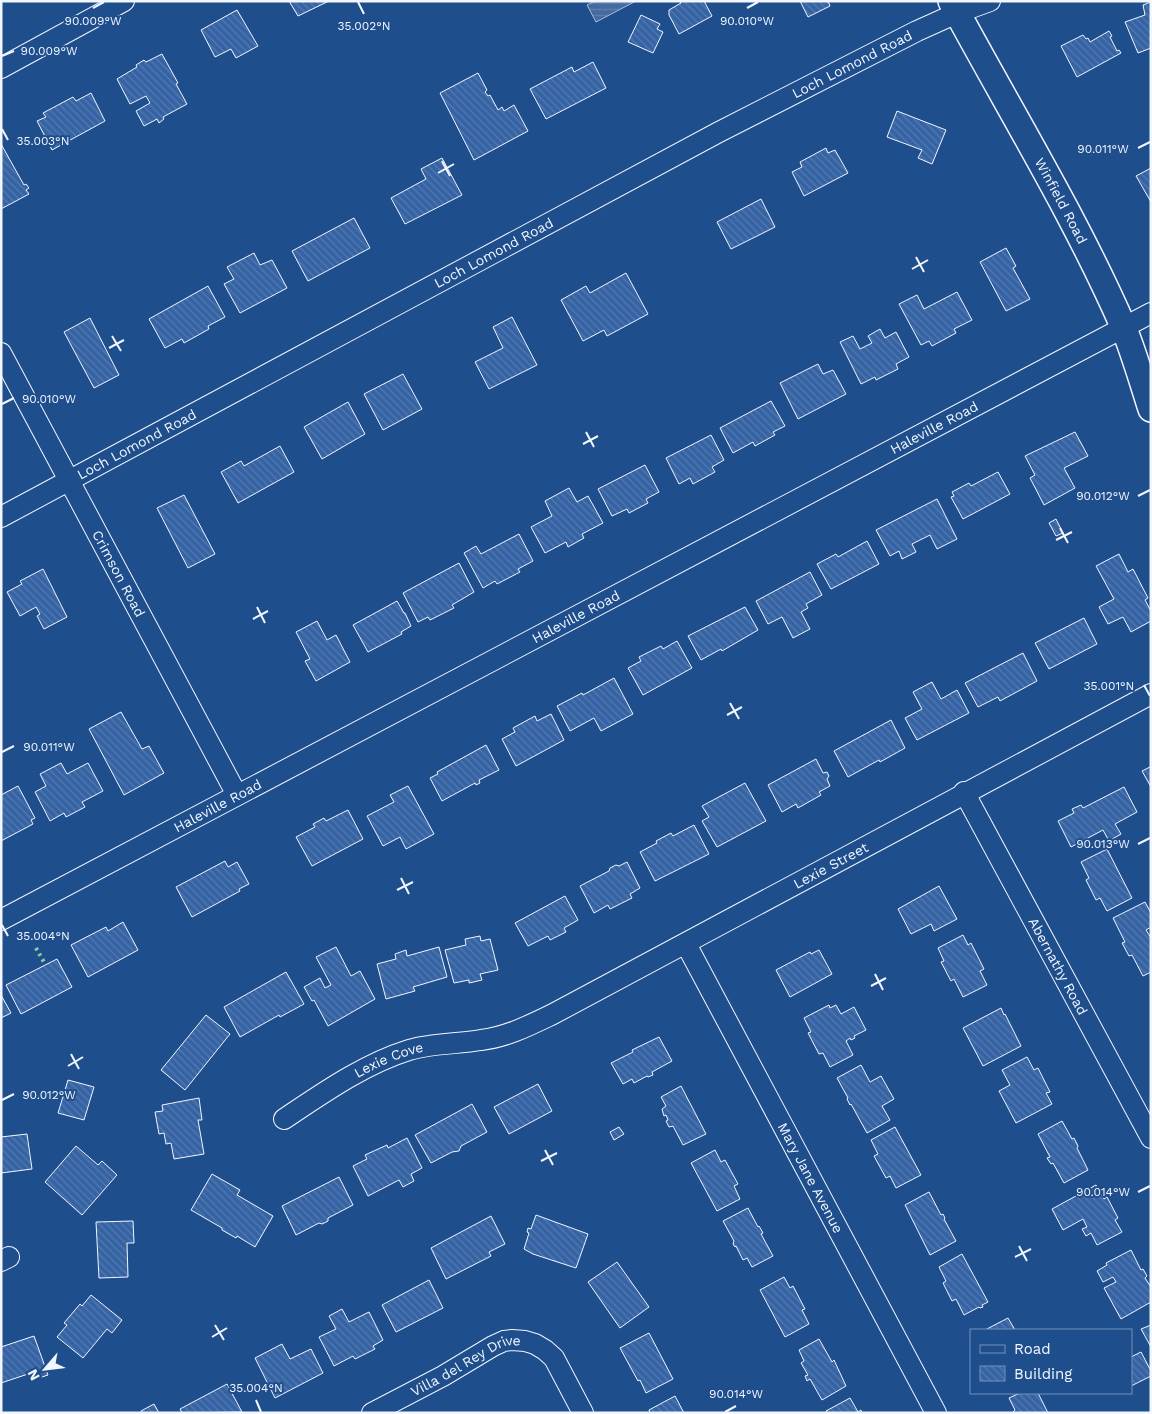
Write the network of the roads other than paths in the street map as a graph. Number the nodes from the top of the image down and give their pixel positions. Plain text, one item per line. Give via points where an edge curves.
1 (124, 1) edge
2 (990, 1) edge
3 (954, 7) edge
4 (1, 68) edge
5 (1151, 313) edge
6 (1123, 328) junction
7 (1, 353) edge
8 (1151, 409) edge
9 (70, 481) junction
10 (1, 517) edge
11 (1151, 694) edge
12 (964, 792) junction
13 (237, 795) junction
14 (1, 920) edge
15 (686, 944) junction
16 (507, 1034) joint
17 (284, 1118) dead end
18 (1151, 1138) edge
19 (372, 1413) edge
20 (583, 1413) edge
21 (936, 1413) edge

1 - 4 street
2 - 3 street, Loch Lomond Road
3 - 6 street, Winfield Road via 1073,225
3 - 9 street, Loch Lomond Road via 917,31 719,132
5 - 6 street, Haleville Road
6 - 8 street, Winfield Road
6 - 13 street, Haleville Road
7 - 9 street, Crimson Road
9 - 10 street, Loch Lomond Road
9 - 13 street, Crimson Road
11 - 12 street, Lexie Street
12 - 15 street, Lexie Street
12 - 18 street, Abernathy Road
13 - 14 street, Haleville Road
15 - 16 street, Lexie Street via 585,998
15 - 21 street, Mary Jane Avenue
16 - 17 street, Lexie Cove via 410,1049 358,1073
19 - 20 street, Villa del Rey Drive via 504,1341 518,1340 535,1344 554,1358

